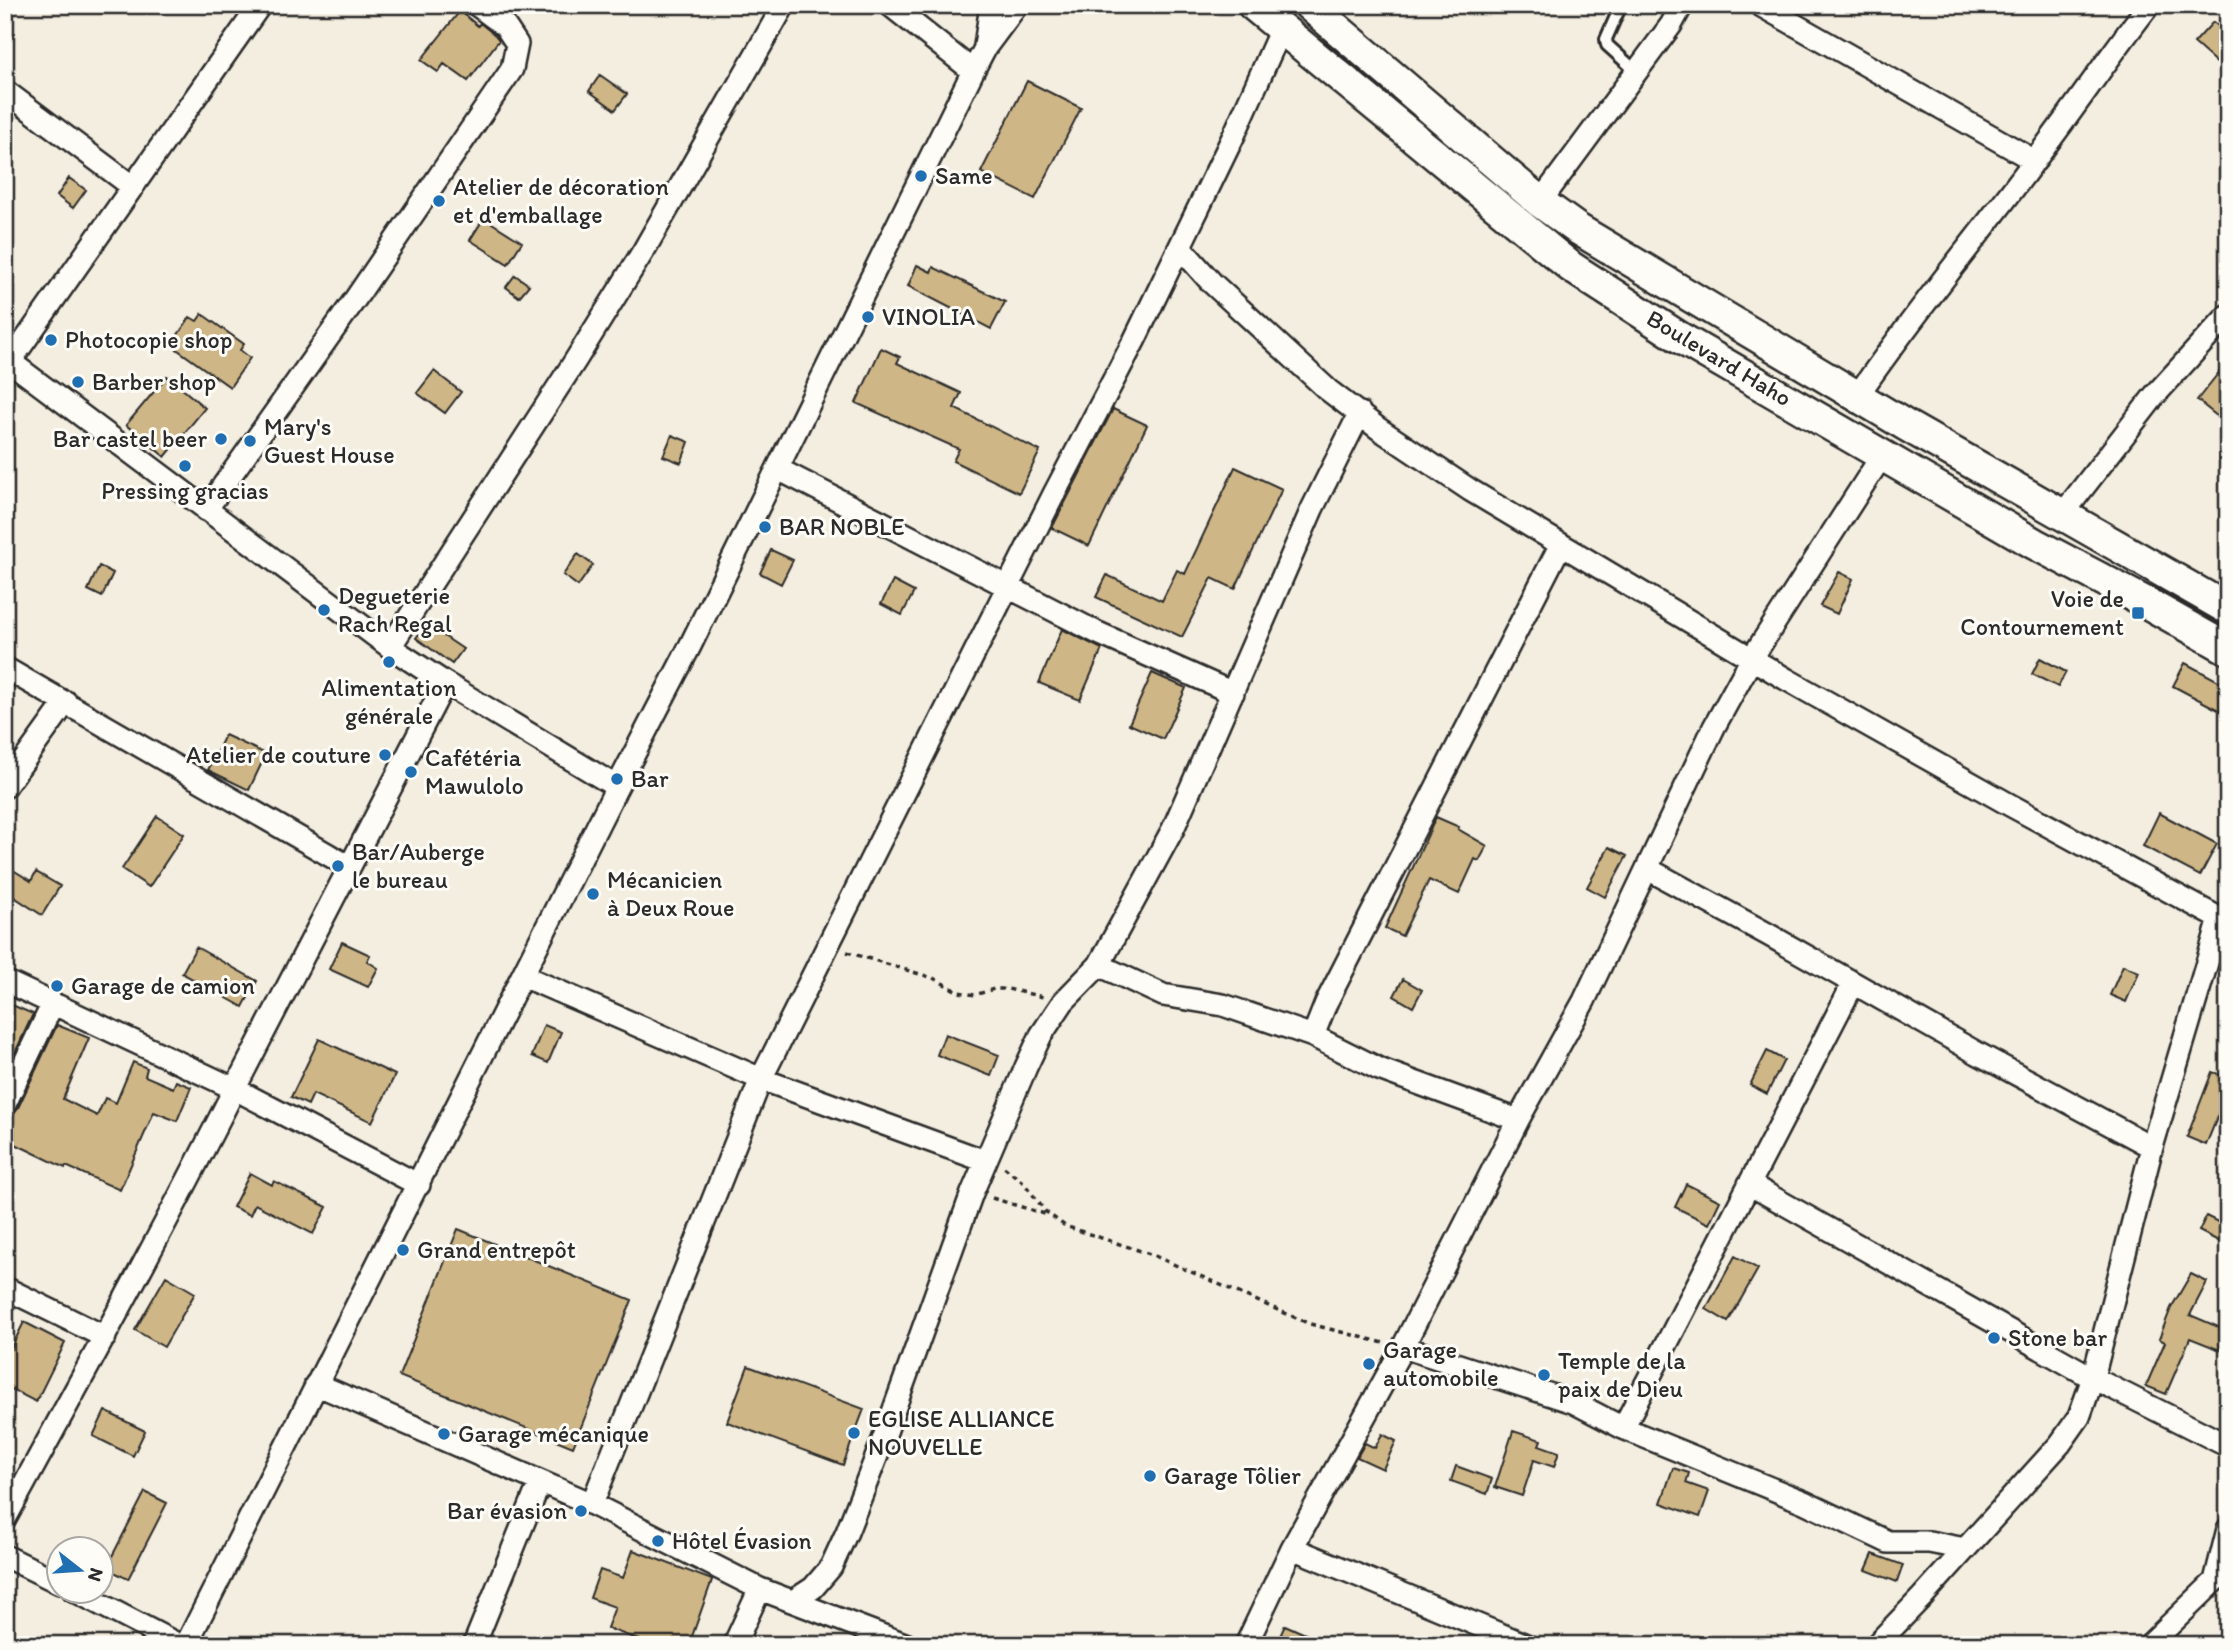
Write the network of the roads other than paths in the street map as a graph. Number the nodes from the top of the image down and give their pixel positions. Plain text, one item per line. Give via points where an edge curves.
1 (260, 5) edge
2 (477, 5) edge
3 (784, 5) edge
4 (890, 5) edge
5 (991, 5) edge
6 (1017, 5) edge
7 (1253, 5) edge
8 (1309, 5) edge
9 (1621, 5) edge
10 (1682, 5) edge
11 (1760, 5) edge
12 (2149, 5) edge
13 (1281, 29) junction
14 (985, 48) junction
15 (973, 71) junction
16 (1637, 72) junction
17 (5, 91) edge
18 (2035, 161) junction
19 (132, 187) junction
20 (1540, 202) junction
21 (1180, 247) junction
22 (2228, 315) edge
23 (7, 363) edge
24 (1858, 395) junction
25 (1360, 413) junction
26 (1883, 454) junction
27 (778, 468) junction
28 (206, 510) junction
29 (2062, 515) junction
30 (1561, 544) junction
31 (1008, 585) junction
32 (2228, 609) edge
33 (390, 647) junction
34 (2228, 649) edge
35 (1752, 658) junction
36 (5, 668) edge
37 (445, 683) junction
38 (1233, 694) junction
39 (66, 702) junction
40 (5, 787) edge
41 (617, 787) junction
42 (348, 866) junction
43 (1648, 869) junction
44 (2224, 921) edge
45 (1099, 965) junction
46 (523, 976) junction
47 (5, 981) edge
48 (1853, 984) junction
49 (53, 1003) junction
50 (1313, 1036) junction
51 (761, 1079) junction
52 (235, 1089) junction
53 (5, 1104) edge
54 (1518, 1120) junction
55 (2152, 1147) junction
56 (985, 1161) junction
57 (1749, 1184) junction
58 (419, 1185) junction
59 (5, 1288) edge
60 (105, 1337) junction
61 (1403, 1347) junction
62 (2093, 1378) junction
63 (316, 1384) junction
64 (1623, 1428) junction
65 (2228, 1446) edge
66 (540, 1482) junction
67 (592, 1504) junction
68 (5, 1519) edge
69 (2228, 1529) edge
70 (1292, 1548) junction
71 (1965, 1549) junction
72 (5, 1556) edge
73 (2221, 1575) edge
74 (46, 1576) edge
75 (760, 1589) junction
76 (793, 1601) junction
77 (99, 1604) edge
78 (179, 1645) edge
79 (186, 1645) edge
80 (474, 1645) edge
81 (734, 1645) edge
82 (907, 1645) edge
83 (1246, 1645) edge
84 (1526, 1645) edge
85 (1876, 1645) edge
86 (2149, 1645) edge

1 - 19 street
2 - 28 street via 505,26 517,44 512,69
3 - 33 street via 645,250
4 - 15 street
5 - 14 street
6 - 14 street
7 - 13 main road, Boulevard Haho
8 - 20 main road, Boulevard Haho
9 - 16 lane via 1607,45
10 - 16 street
11 - 18 street
12 - 18 street
13 - 21 street
13 - 26 main road, Boulevard Haho via 1571,267 1682,339
14 - 15 street
15 - 27 street
16 - 20 street
17 - 19 street
18 - 24 street
19 - 23 street
20 - 24 main road, Boulevard Haho
21 - 25 street via 1277,345
21 - 31 street
22 - 29 street via 2155,395
23 - 28 street
24 - 29 main road, Boulevard Haho
25 - 30 street via 1470,490
25 - 38 street via 1312,509
26 - 34 main road, Boulevard Haho via 2035,544
26 - 35 street
27 - 31 street
27 - 41 street
28 - 33 street
29 - 32 main road, Boulevard Haho
30 - 35 street
30 - 50 street
31 - 38 street via 1098,633
31 - 51 street
33 - 37 street
35 - 43 street via 1714,727
35 - 44 street
36 - 39 street
37 - 41 street
37 - 42 street
38 - 45 street via 1173,828
39 - 40 street
39 - 42 street
41 - 46 street
42 - 52 street
43 - 48 street
43 - 54 street via 1584,1001
44 - 55 street
45 - 50 street via 1163,995 1223,1006
45 - 56 street via 1063,1002 1041,1035
46 - 51 street
46 - 58 street
47 - 49 street
48 - 55 street
48 - 57 street
49 - 52 street
49 - 53 street
50 - 54 street via 1378,1069
51 - 56 street
51 - 67 street
52 - 58 street
52 - 60 street
54 - 61 street
55 - 62 street
56 - 76 street via 847,1532 831,1567 813,1588
57 - 62 street
57 - 64 street
58 - 63 street
59 - 60 street
60 - 68 street
61 - 64 street via 1573,1402
61 - 70 street
62 - 65 street
62 - 71 street via 2079,1417 2060,1444
63 - 66 street
63 - 79 street
64 - 71 street via 1804,1502 1888,1542 1929,1542
66 - 67 street
66 - 80 street
67 - 75 street
69 - 73 street
70 - 83 street
70 - 84 street
71 - 85 street
72 - 74 street
73 - 86 street
75 - 76 street
75 - 81 street
76 - 82 street
77 - 78 street

